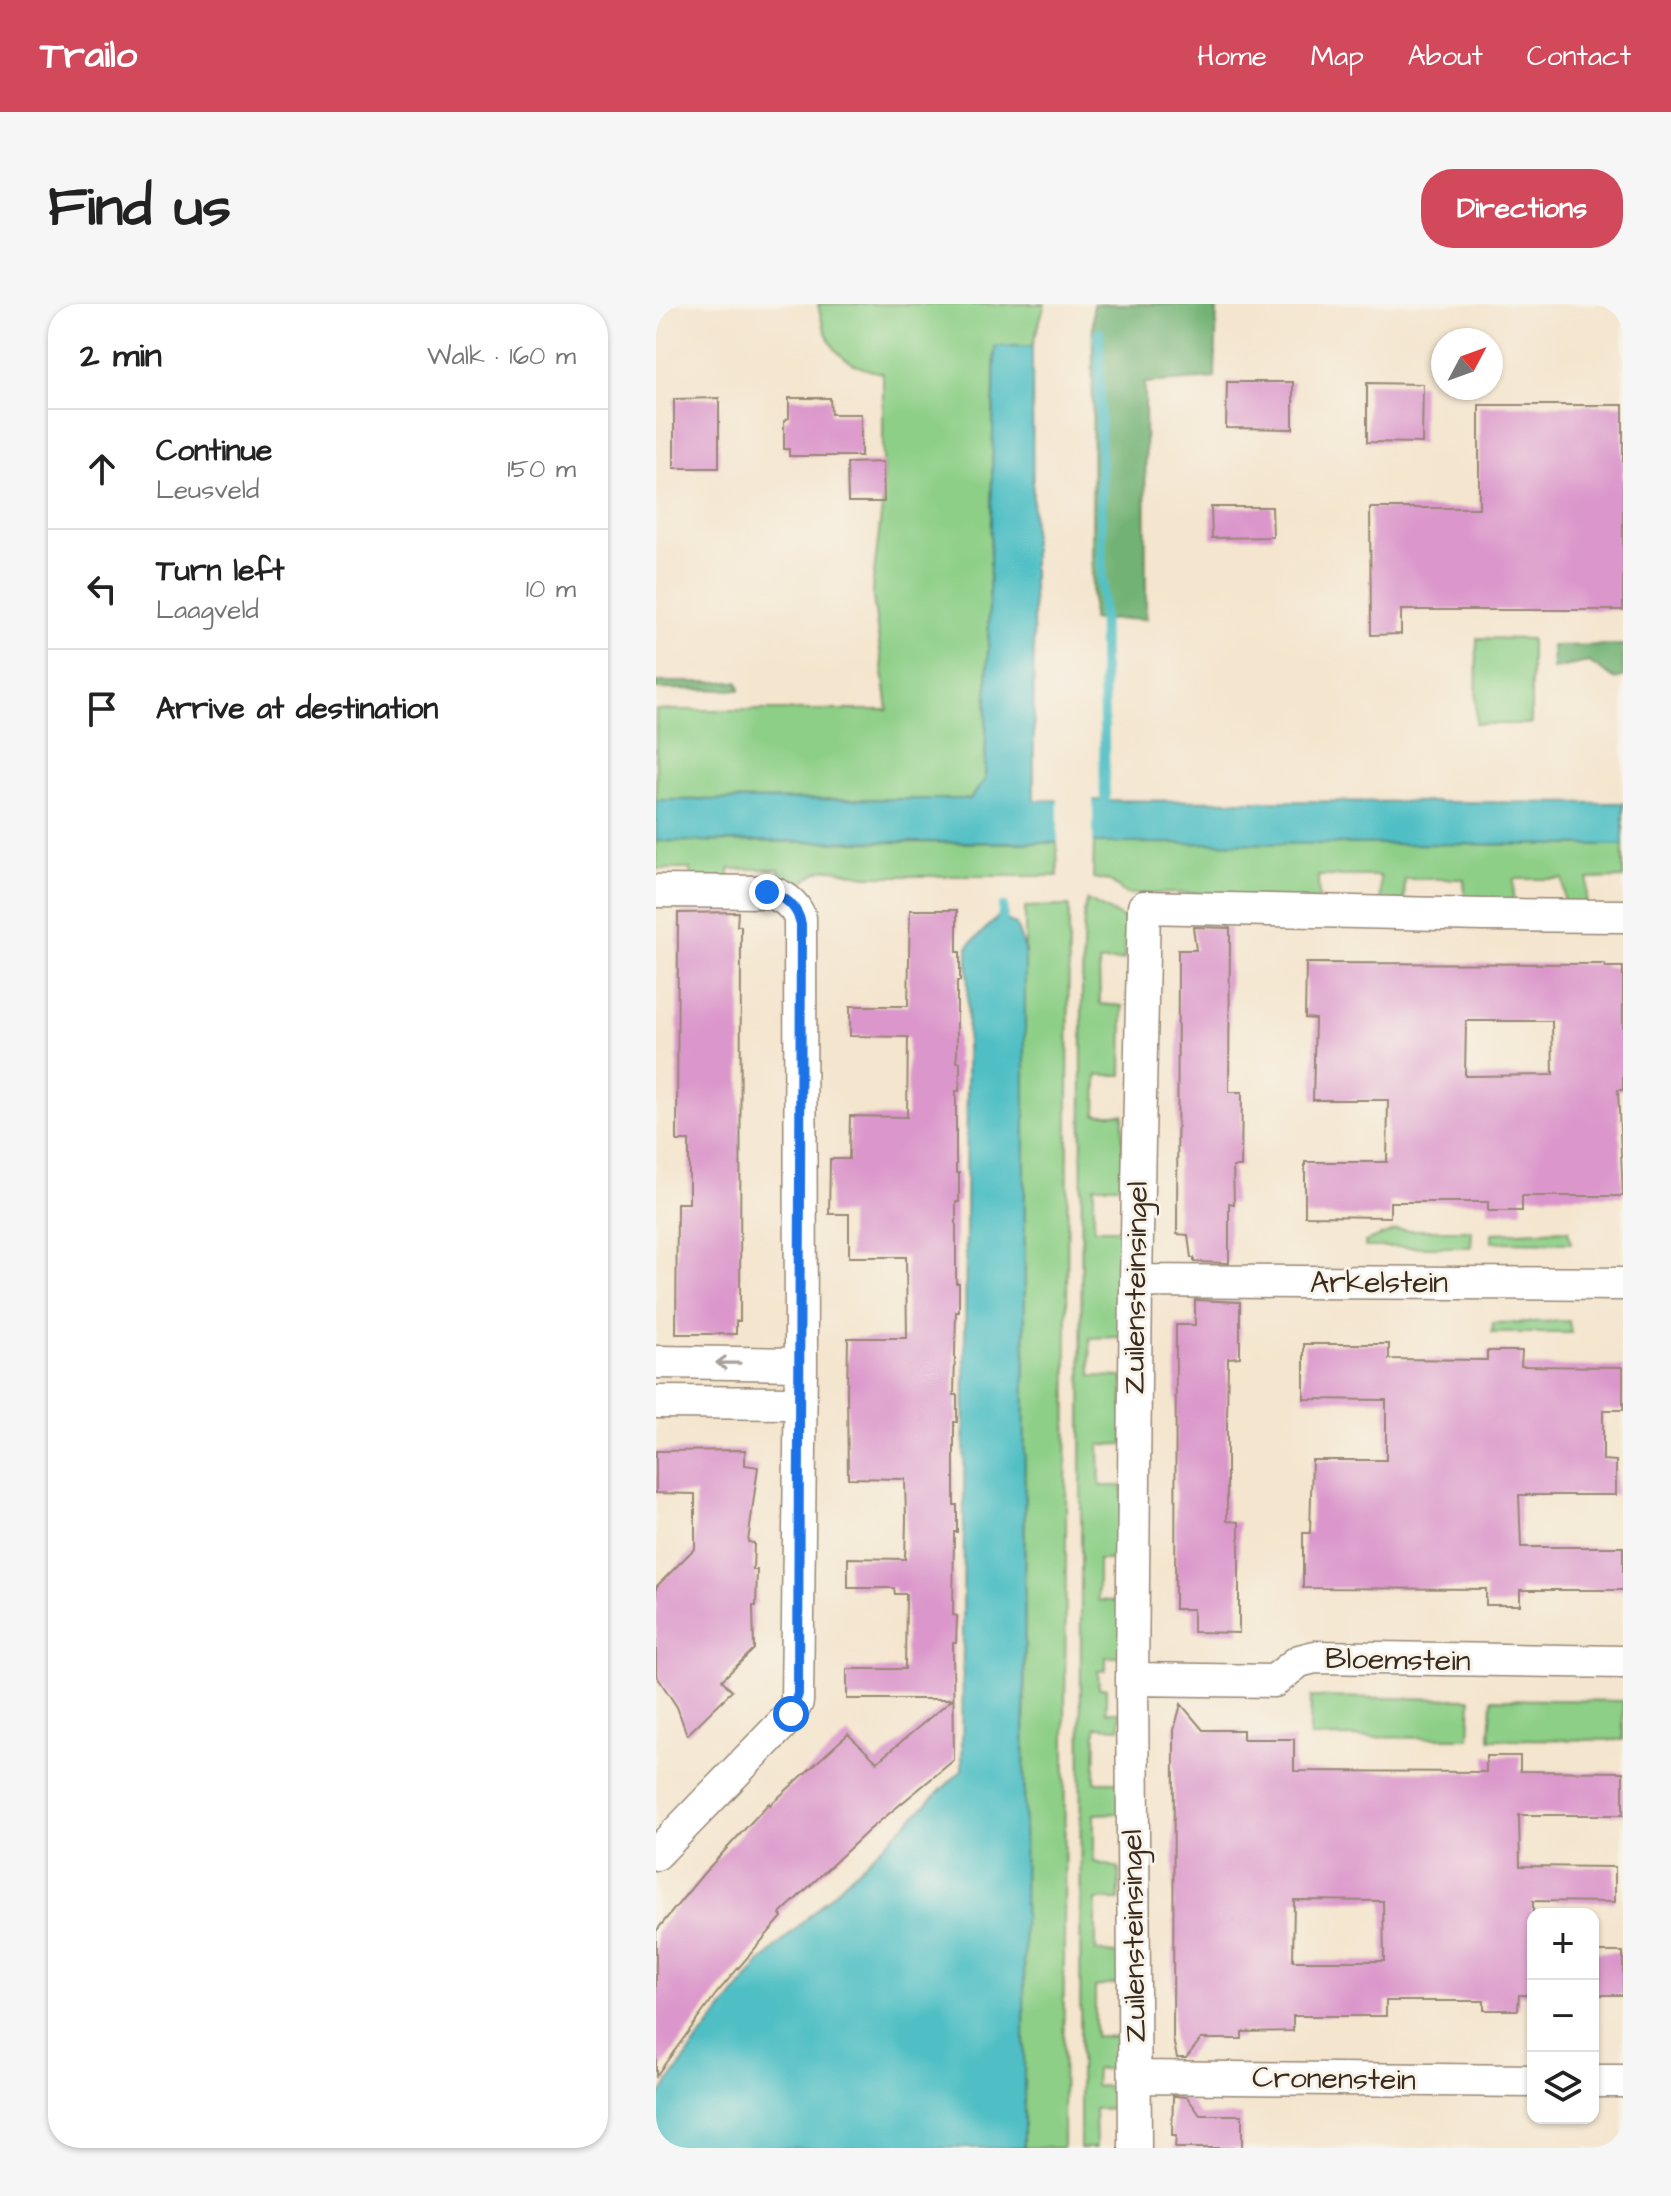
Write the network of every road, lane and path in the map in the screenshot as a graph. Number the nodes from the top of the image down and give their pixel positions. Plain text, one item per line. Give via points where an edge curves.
1 (656, 891) edge
2 (1623, 916) edge
3 (1136, 1281) junction
4 (1623, 1284) edge
5 (656, 1362) edge
6 (801, 1364) junction
7 (656, 1402) edge
8 (800, 1403) junction
9 (1623, 1662) edge
10 (1132, 1679) junction
11 (656, 1854) edge
12 (1136, 2077) junction
13 (1527, 2081) edge
14 (1599, 2081) edge
15 (1623, 2081) edge
16 (1135, 2148) edge

1 - 6 street via 777,894 793,906 801,924
2 - 3 street, Zuilensteinsingel via 1144,907
3 - 4 street, Arkelstein
3 - 10 street, Zuilensteinsingel
6 -> 5 street
6 - 8 street
7 - 8 street
8 - 11 street via 797,1702 789,1717
9 - 10 street, Bloemstein via 1315,1657 1299,1661 1274,1681
10 - 12 street, Zuilensteinsingel
12 - 13 street, Cronenstein
12 - 16 street, Zuilensteinsingel
14 - 15 street

